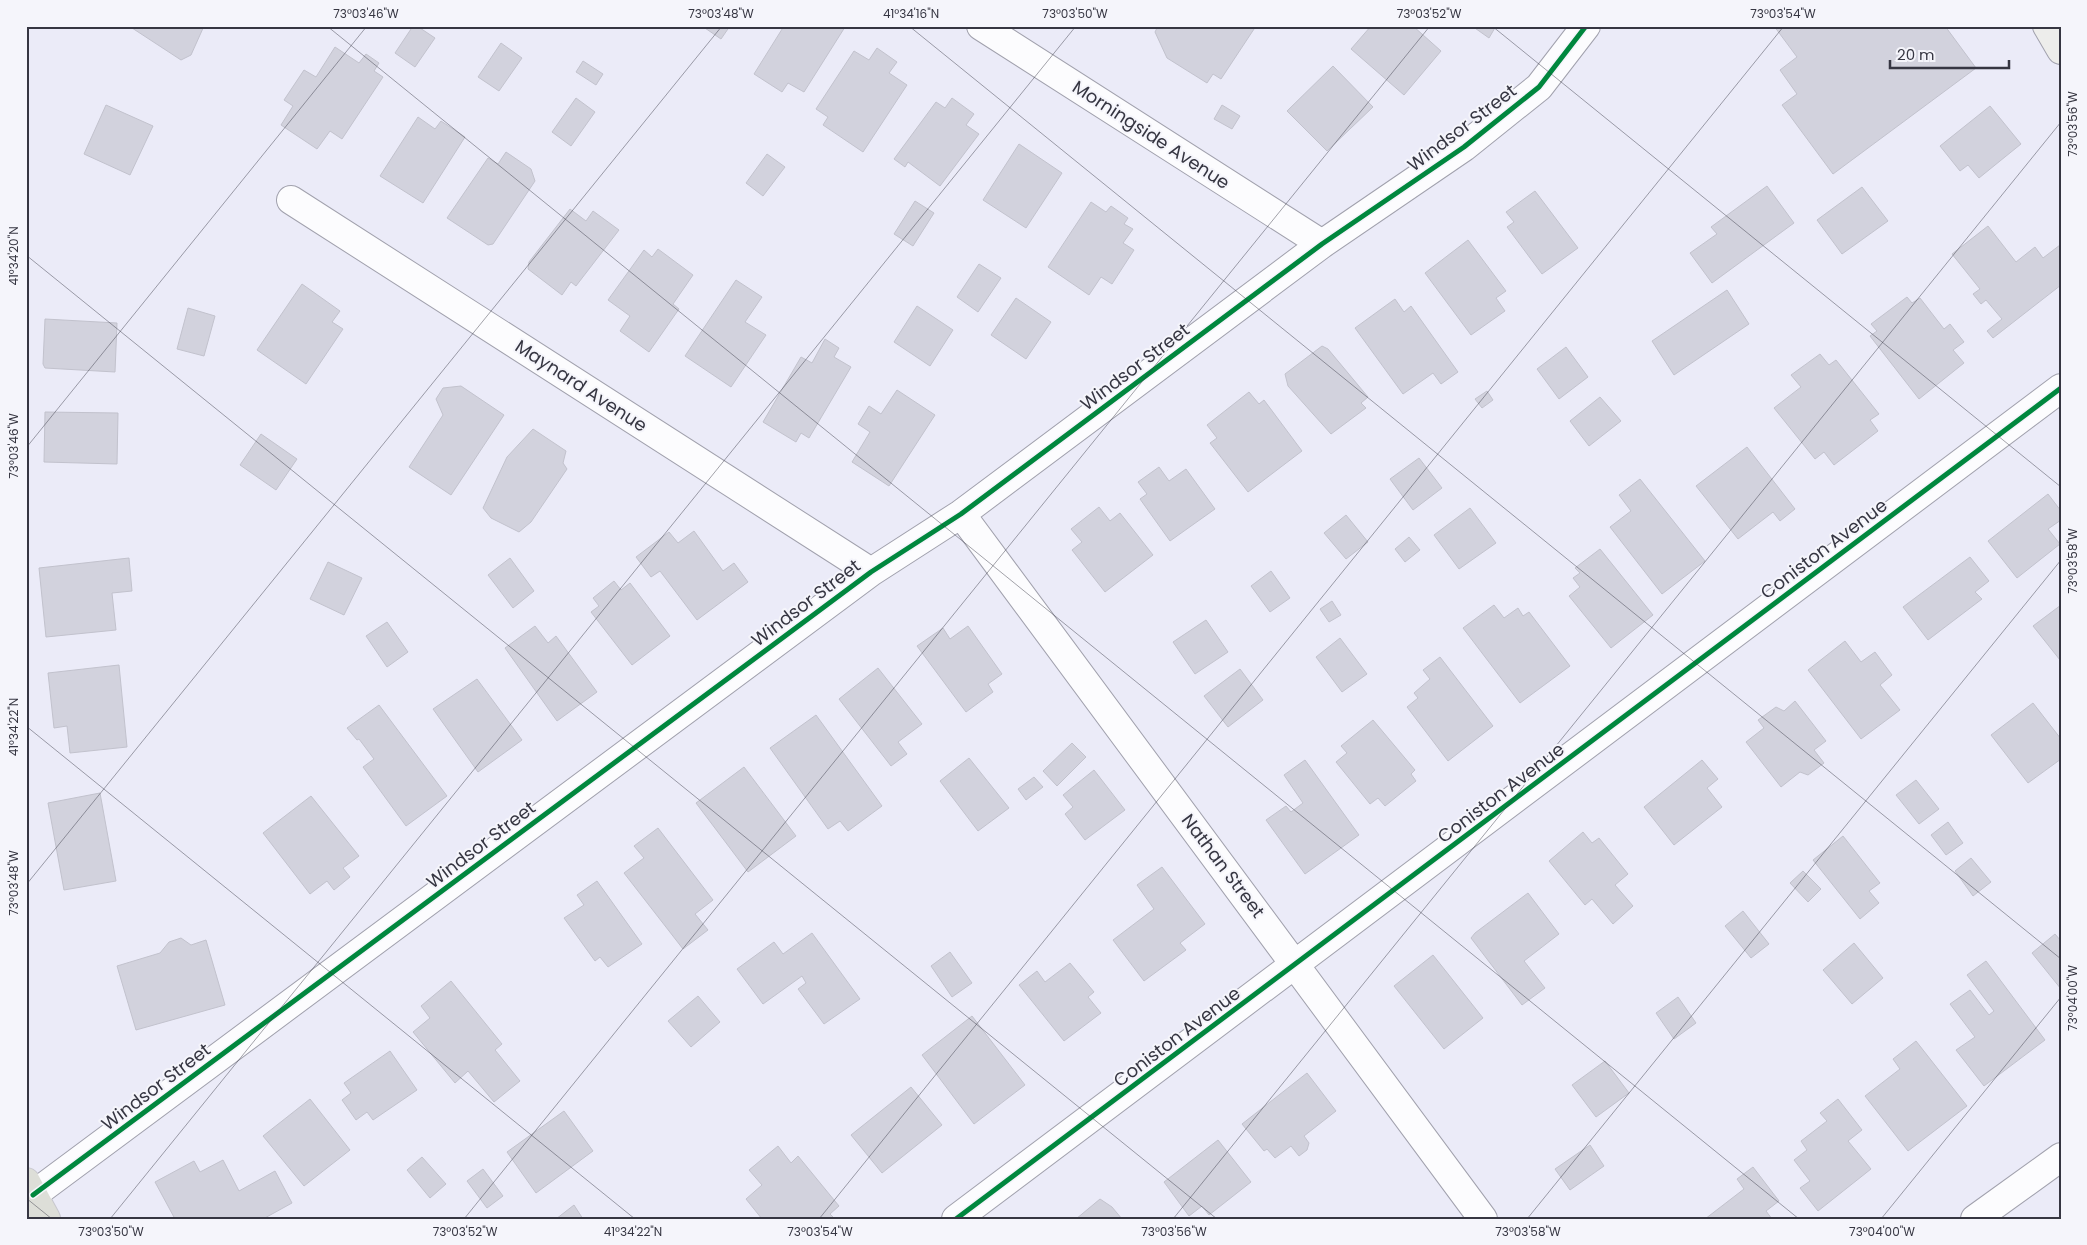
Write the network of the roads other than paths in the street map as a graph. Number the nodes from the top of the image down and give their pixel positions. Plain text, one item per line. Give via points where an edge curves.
1 (981, 26) edge
2 (1586, 26) edge
3 (2047, 26) edge
4 (2061, 50) edge
5 (291, 200) dead end
6 (1322, 244) junction
7 (2061, 388) edge
8 (961, 514) junction
9 (871, 572) junction
10 (1297, 965) junction
11 (2061, 1157) edge
12 (30, 1189) edge
13 (46, 1219) edge
14 (956, 1219) edge
15 (1483, 1219) edge
16 (1975, 1219) edge

1 - 6 street, Morningside Avenue
2 - 6 street, Windsor Street via 1539,87 1464,146
3 - 4 main road
5 - 9 street, Maynard Avenue
6 - 8 street, Windsor Street
7 - 10 street, Coniston Avenue
8 - 9 street, Windsor Street
8 - 10 street, Nathan Street
9 - 12 street, Windsor Street
10 - 14 street, Coniston Avenue
10 - 15 street, Nathan Street
11 - 16 street
12 - 13 main road

